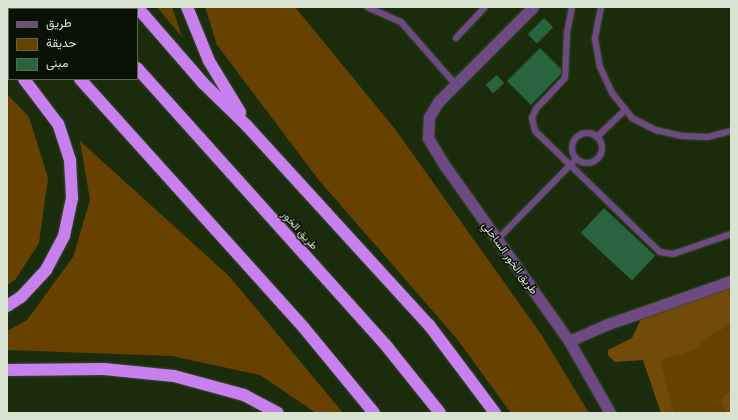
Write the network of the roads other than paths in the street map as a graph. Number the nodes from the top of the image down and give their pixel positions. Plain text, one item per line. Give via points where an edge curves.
1 (188, 7) edge
2 (366, 7) edge
3 (485, 7) edge
4 (533, 7) edge
5 (572, 7) edge
6 (602, 7) edge
7 (138, 8) edge
8 (456, 38) dead end
9 (138, 69) edge
10 (25, 80) edge
11 (81, 80) edge
12 (456, 85) junction
13 (625, 110) junction
14 (247, 126) junction
15 (731, 131) edge
16 (597, 137) junction
17 (576, 159) junction
18 (570, 165) junction
19 (731, 234) edge
20 (497, 240) junction
21 (731, 281) edge
22 (7, 306) edge
23 (569, 341) junction
24 (7, 370) edge
25 (278, 413) edge
26 (374, 413) edge
27 (440, 413) edge
28 (495, 413) edge
29 (610, 413) edge

1 - 14 highway via 209,61
2 - 12 lane via 401,22
3 - 8 lane
4 - 12 street, طريق الخور الساحلي
5 - 18 lane via 566,39 565,78 536,109 532,118 535,131
6 - 13 lane via 595,39 597,53 606,81
7 - 14 highway via 203,83
9 - 27 highway, طريق الخور via 388,348
10 - 22 highway via 58,124 70,160 72,198 64,236 46,270 21,296
11 - 26 highway via 304,328
12 - 20 street, طريق الخور الساحلي via 438,102 429,117 428,138
13 - 15 lane via 644,125 674,135 708,137
13 - 16 lane
14 - 28 highway via 429,325
16 - 17 lane via 587,133 578,137 572,146
16 - 17 lane via 602,151 597,160 588,163
17 - 18 lane
18 - 19 lane via 660,252 673,254
18 - 20 lane
20 - 23 street, طريق الخور الساحلي
21 - 23 street via 608,324
23 - 29 street, طريق الخور الساحلي
24 - 25 highway via 104,369 174,376 244,396

